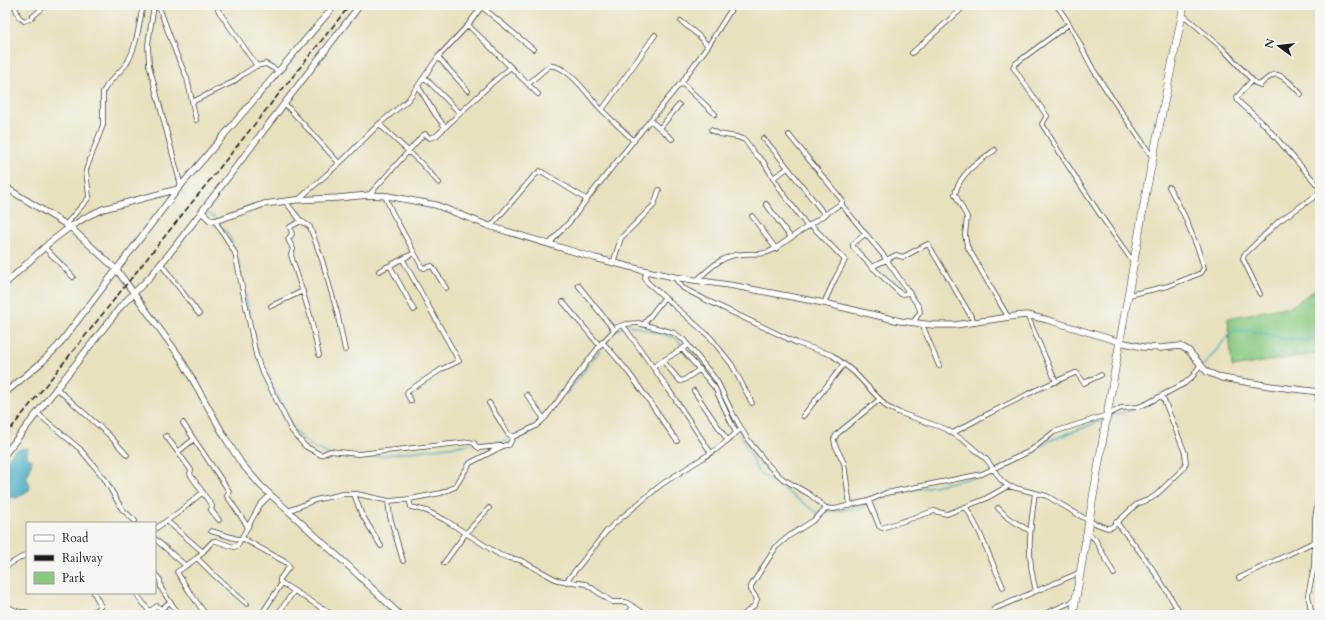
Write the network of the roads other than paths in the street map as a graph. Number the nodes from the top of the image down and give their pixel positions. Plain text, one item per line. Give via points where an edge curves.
1 (14, 5) edge
2 (46, 5) edge
3 (143, 5) edge
4 (335, 5) edge
5 (360, 5) edge
6 (734, 5) edge
7 (966, 5) edge
8 (1056, 5) edge
9 (1184, 5) edge
10 (154, 6) edge
11 (483, 6) edge
12 (218, 10) dead end
13 (1182, 14) junction
14 (681, 21) dead end
15 (1069, 24) junction
16 (468, 25) junction
17 (655, 35) dead end
18 (708, 46) junction
19 (533, 49) dead end
20 (912, 53) dead end
21 (438, 57) junction
22 (257, 66) junction
23 (511, 67) junction
24 (278, 71) junction
25 (424, 77) junction
26 (1252, 80) junction
27 (528, 84) junction
28 (681, 84) junction
29 (418, 86) junction
30 (468, 91) dead end
31 (538, 94) dead end
32 (1302, 94) dead end
33 (192, 102) junction
34 (285, 104) junction
35 (679, 105) dead end
36 (602, 110) junction
37 (460, 113) junction
38 (715, 114) dead end
39 (196, 120) dead end
40 (650, 120) junction
41 (379, 124) junction
42 (445, 127) junction
43 (660, 128) junction
44 (711, 130) dead end
45 (789, 135) dead end
46 (763, 138) dead end
47 (672, 139) dead end
48 (634, 141) junction
49 (995, 150) dead end
50 (409, 151) junction
51 (1153, 158) junction
52 (339, 163) junction
53 (788, 168) junction
54 (773, 178) junction
55 (439, 183) dead end
56 (1169, 186) dead end
57 (5, 187) edge
58 (179, 187) junction
59 (1320, 188) edge
60 (659, 190) dead end
61 (1320, 193) edge
62 (369, 195) junction
63 (385, 196) junction
64 (586, 199) junction
65 (299, 200) junction
66 (285, 201) junction
67 (766, 204) dead end
68 (841, 204) junction
69 (202, 212) junction
70 (825, 215) junction
71 (752, 216) dead end
72 (215, 221) junction
73 (300, 221) junction
74 (68, 226) junction
75 (491, 226) junction
76 (810, 226) junction
77 (865, 234) junction
78 (791, 238) junction
79 (550, 244) junction
80 (45, 248) junction
81 (776, 249) junction
82 (414, 253) junction
83 (886, 259) junction
84 (403, 260) junction
85 (613, 263) junction
86 (1134, 263) junction
87 (160, 264) junction
88 (390, 266) junction
89 (872, 267) junction
90 (116, 270) junction
91 (379, 271) dead end
92 (646, 271) junction
93 (73, 277) dead end
94 (674, 277) junction
95 (697, 280) junction
96 (5, 284) edge
97 (578, 285) dead end
98 (446, 288) dead end
99 (303, 291) junction
100 (910, 292) junction
101 (134, 293) junction
102 (1260, 294) dead end
103 (1129, 295) junction
104 (664, 298) junction
105 (563, 302) dead end
106 (824, 303) junction
107 (271, 306) dead end
108 (414, 310) dead end
109 (199, 314) dead end
110 (1027, 315) junction
111 (1008, 317) junction
112 (975, 322) junction
113 (913, 323) junction
114 (644, 324) junction
115 (922, 324) junction
116 (624, 326) junction
117 (614, 330) junction
118 (1120, 342) junction
119 (603, 344) junction
120 (685, 347) junction
121 (345, 350) dead end
122 (319, 355) dead end
123 (663, 361) junction
124 (844, 364) junction
125 (1200, 365) junction
126 (939, 366) dead end
127 (653, 367) junction
128 (700, 369) junction
129 (1101, 375) dead end
130 (1056, 382) junction
131 (56, 388) junction
132 (694, 391) dead end
133 (1319, 392) edge
134 (5, 393) edge
135 (527, 395) dead end
136 (1162, 397) junction
137 (880, 399) junction
138 (410, 401) dead end
139 (489, 403) dead end
140 (752, 403) dead end
141 (37, 413) junction
142 (1320, 414) edge
143 (803, 416) dead end
144 (1106, 418) junction
145 (544, 419) junction
146 (183, 423) dead end
147 (739, 431) junction
148 (953, 432) junction
149 (166, 436) dead end
150 (194, 439) junction
151 (512, 439) junction
152 (677, 441) dead end
153 (728, 441) junction
154 (506, 445) junction
155 (178, 452) junction
156 (711, 453) junction
157 (5, 454) edge
158 (127, 455) dead end
159 (994, 469) junction
160 (1008, 486) junction
161 (1320, 488) edge
162 (203, 492) junction
163 (1035, 493) junction
164 (354, 494) junction
165 (270, 495) junction
166 (408, 499) junction
167 (388, 501) junction
168 (870, 503) junction
169 (850, 506) junction
170 (966, 507) junction
171 (489, 508) dead end
172 (998, 508) dead end
173 (288, 511) junction
174 (825, 511) junction
175 (219, 520) dead end
176 (134, 521) dead end
177 (167, 521) junction
178 (1089, 521) junction
179 (1116, 522) junction
180 (248, 527) junction
181 (156, 528) edge
182 (211, 531) dead end
183 (1030, 531) junction
184 (466, 533) junction
185 (1087, 533) junction
186 (241, 539) junction
187 (156, 540) edge
188 (1314, 542) junction
189 (381, 546) dead end
190 (203, 552) junction
191 (26, 555) edge
192 (197, 558) junction
193 (403, 561) dead end
194 (444, 563) dead end
195 (186, 566) junction
196 (5, 567) edge
197 (1081, 572) junction
198 (1114, 574) dead end
199 (156, 575) edge
200 (1239, 578) dead end
201 (566, 582) junction
202 (282, 583) junction
203 (1003, 587) dead end
204 (294, 591) junction
205 (1036, 591) junction
206 (95, 594) edge
207 (137, 594) edge
208 (1076, 600) junction
209 (170, 602) junction
210 (5, 604) edge
211 (247, 604) dead end
212 (633, 607) junction
213 (1177, 607) junction
214 (323, 608) junction
215 (161, 609) junction
216 (994, 609) dead end
217 (149, 611) junction
218 (29, 615) edge
219 (89, 615) edge
220 (144, 615) edge
221 (165, 615) edge
222 (180, 615) edge
223 (206, 615) edge
224 (261, 615) edge
225 (278, 615) edge
226 (318, 615) edge
227 (333, 615) edge
228 (400, 615) edge
229 (627, 615) edge
230 (647, 615) edge
231 (743, 615) edge
232 (1042, 615) edge
233 (1073, 615) edge
234 (1162, 615) edge
235 (1181, 615) edge
236 (1312, 615) edge

1 - 2 street via 19,17 24,21
3 - 74 street via 131,54 124,67 103,92 103,125 86,170 88,197
4 - 24 street
5 - 34 street
6 - 18 street
7 - 20 street
8 - 15 street
9 - 13 main road
10 - 33 street via 158,6 160,10 187,78
10 - 58 street via 148,44 149,65
11 - 16 street
11 - 19 street
12 - 22 street
13 - 26 street via 1221,47
13 - 51 main road
14 - 18 street
15 - 51 street via 1116,105
15 - 86 street via 1013,67 1047,116 1042,124 1069,169
16 - 21 street
16 - 23 street
17 - 36 street
18 - 28 street
21 - 25 street
21 - 30 street
22 - 24 street via 266,64
22 - 33 street via 233,82
23 - 27 street
23 - 37 street
24 - 58 street
25 - 29 street
25 - 37 street
26 - 32 street via 1260,85 1273,75 1279,74
26 - 59 street via 1238,97 1238,101 1265,125
27 - 31 street
27 - 36 street via 549,66 555,66 570,75
28 - 38 street
28 - 40 street
29 - 41 street via 408,100
29 - 42 street
33 - 39 street
34 - 52 street
34 - 69 street
35 - 43 street
36 - 48 street
37 - 42 street
40 - 43 street
40 - 48 street
41 - 50 street
41 - 52 street
42 - 50 street via 431,138 424,134
43 - 47 street
44 - 54 street via 745,140 763,161
45 - 68 street via 842,200
46 - 53 street
48 - 64 street
49 - 111 street via 969,168 955,194 967,217 967,246
50 - 55 street
50 - 62 street
51 - 86 main road
52 - 65 street
53 - 54 street
53 - 70 street
54 - 76 street via 792,206
56 - 103 street via 1184,215 1204,268 1201,273 1168,286
57 - 74 street
58 - 74 street via 103,210
58 - 90 street
60 - 85 street via 654,205 621,238
61 - 102 street via 1279,221 1244,255 1243,259
62 - 63 street
62 - 65 street
63 - 75 street via 436,205
63 - 82 street
64 - 75 street via 540,171
64 - 79 street
65 - 66 street
66 - 72 street via 264,204
66 - 73 street
67 - 78 street
68 - 70 street
68 - 77 street
69 - 72 street via 210,220
69 - 87 street
70 - 76 street
71 - 81 street
72 - 154 street via 234,253 260,367 290,427 306,446 322,455 358,454 445,444 475,444 482,448
73 - 99 street via 290,226 292,234 288,240 293,248 291,255
73 - 121 street via 310,227 322,260 338,312
74 - 80 street
74 - 90 street
75 - 79 street
76 - 78 street
76 - 106 street via 845,260
77 - 83 street
77 - 89 street via 852,246
78 - 81 street
79 - 85 street
80 - 93 street
80 - 96 street
81 - 95 street via 761,255 741,254 722,259
82 - 84 street
82 - 98 street via 423,268 432,266
83 - 89 street
83 - 100 street
83 - 112 street via 896,255 903,258 928,244
84 - 88 street
84 - 138 street via 459,361 407,392
85 - 92 street
86 - 103 main road
87 - 101 street
87 - 109 street
88 - 91 street
88 - 108 street
89 - 100 street via 901,294
90 - 101 street
90 - 134 street via 51,354
92 - 94 street
92 - 104 street via 646,281
94 - 95 street
94 - 124 street via 683,288 704,300 797,343 826,352
95 - 106 street
97 - 117 street
99 - 107 street
99 - 122 street
100 - 113 street via 920,310
101 - 131 street
101 - 165 street via 180,357 241,463
103 - 118 main road
104 - 114 street
104 - 140 street via 710,337 732,365
105 - 119 street
106 - 113 street
110 - 111 street
110 - 118 street
110 - 130 street
111 - 112 street
112 - 115 street
113 - 115 street
114 - 116 street
114 - 120 street via 674,333 681,338
115 - 126 street
116 - 117 street
116 - 127 street
117 - 119 street
118 - 125 street via 1143,347 1184,347
118 - 144 main road
119 - 145 street
119 - 152 street via 632,377
120 - 123 street
120 - 128 street
120 - 147 street via 717,381
123 - 127 street
123 - 128 street via 680,381
124 - 137 street
124 - 143 street
125 - 133 street via 1207,372 1222,378
125 - 136 street via 1185,383
127 - 156 street
128 - 147 street via 715,388
129 - 130 street via 1084,383 1076,373
130 - 148 street
131 - 141 street
131 - 158 street via 110,435
132 - 153 street
133 - 142 street
135 - 145 street
136 - 144 street via 1143,406 1122,407
136 - 179 street via 1184,447 1185,466 1156,495 1137,504
137 - 148 street via 887,407
137 - 169 street via 834,439 844,463
139 - 151 street
141 - 157 street
141 - 176 street via 85,454 104,478 122,509
144 - 159 street via 1054,432 1030,451
144 - 178 main road
145 - 151 street
146 - 150 street
147 - 153 street
147 - 174 street via 777,474 808,494
148 - 159 street
149 - 155 street
150 - 155 street
150 - 180 street via 229,491 227,496
151 - 154 street via 510,444
153 - 156 street
154 - 166 street via 470,463 452,489
155 - 162 street via 192,470 190,474
156 - 201 street via 662,484 614,524
159 - 160 street
159 - 168 street via 982,474 886,493
160 - 163 street
160 - 170 street via 993,496
161 - 188 street
162 - 175 street
162 - 177 street
163 - 178 street via 1053,498
163 - 183 street
164 - 167 street
164 - 173 street via 315,500
164 - 189 street via 361,513
165 - 173 street
165 - 180 street via 260,505
166 - 167 street
166 - 184 street via 411,508 433,513
167 - 193 street
168 - 169 street
168 - 170 street via 882,528 934,511 947,514
169 - 174 street
170 - 203 street
171 - 184 street
172 - 183 street via 1012,521
173 - 228 street
174 - 231 street via 776,547 751,586 757,603
177 - 181 street
177 - 190 street
178 - 179 street via 1107,528
178 - 185 main road
179 - 213 street via 1151,565
180 - 186 street
182 - 186 street
183 - 205 street via 1030,566
184 - 194 street
184 - 201 street via 500,555 520,560 554,579
185 - 197 main road
185 - 198 street via 1095,539
186 - 190 street via 234,547 214,541
186 - 202 street via 288,564 289,567 280,579
187 - 195 street
188 - 200 street
188 - 236 street via 1313,570 1308,595
190 - 192 street
191 - 196 street
192 - 195 street
192 - 211 street
195 - 223 street via 177,573
197 - 205 street
197 - 208 main road
199 - 209 street
201 - 212 street via 586,584 612,602 625,602
202 - 204 street
202 - 224 street
204 - 214 street
204 - 225 street
205 - 216 street
206 - 219 street via 101,606
207 - 217 street
208 - 232 street
208 - 233 main road
209 - 215 street
209 - 222 street
210 - 218 street
212 - 229 street
212 - 230 street
213 - 234 street
213 - 235 street
214 - 226 street
214 - 227 street
215 - 217 street via 157,606
215 - 221 street
217 - 220 street

